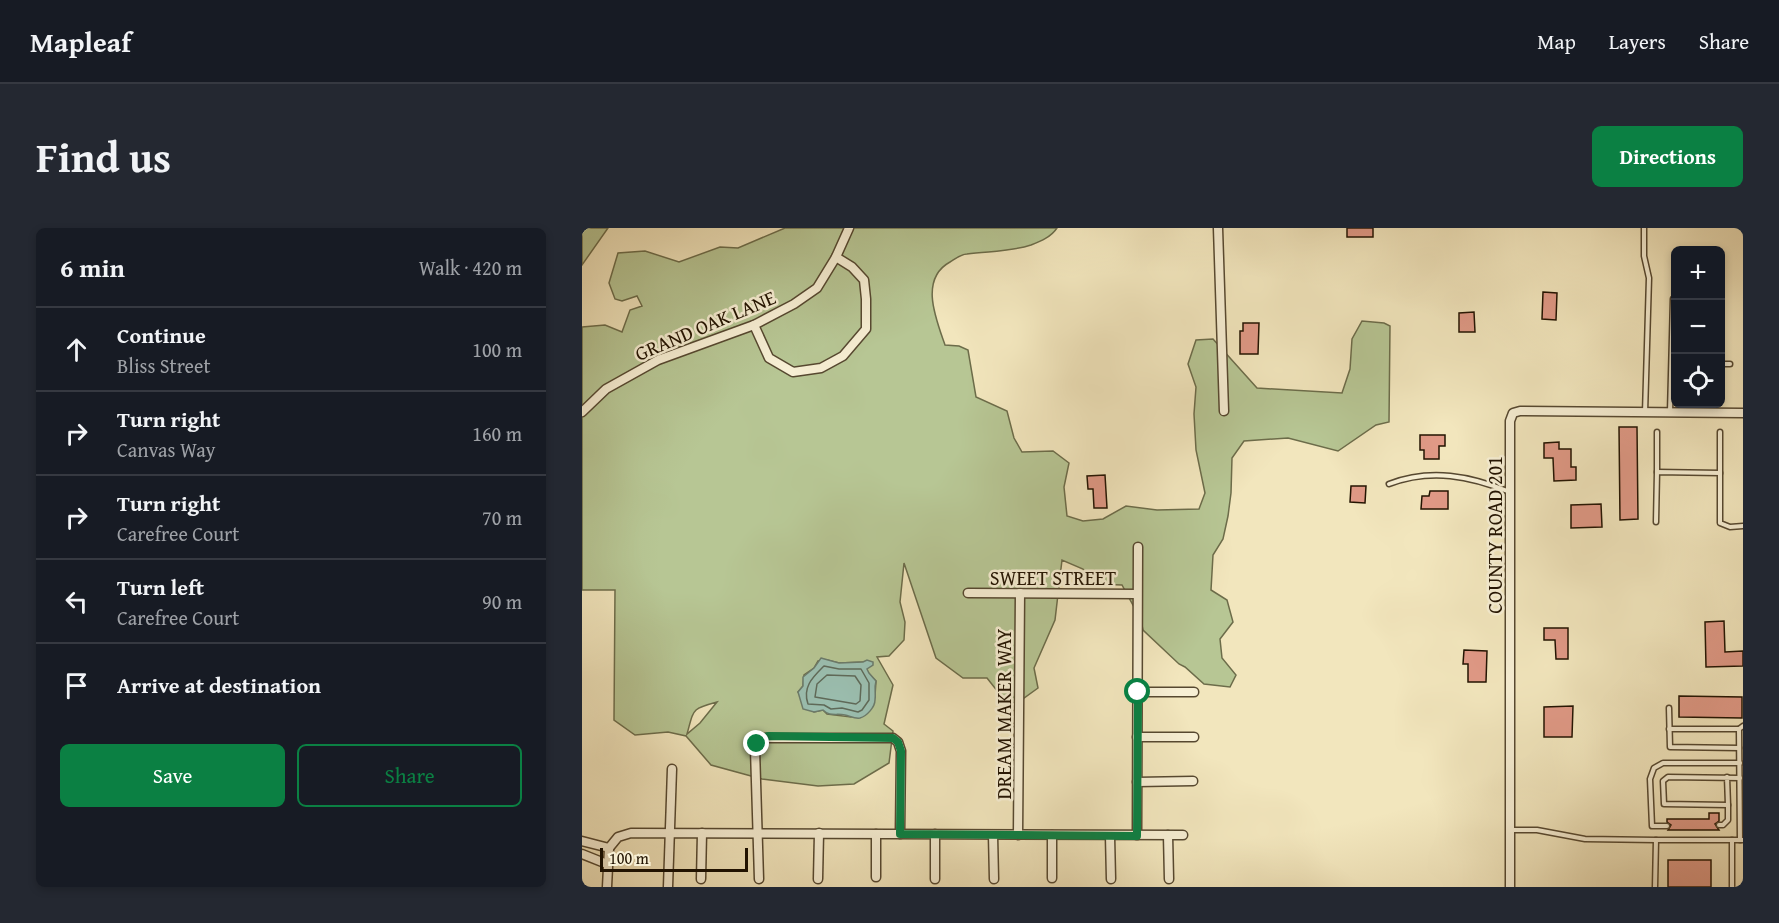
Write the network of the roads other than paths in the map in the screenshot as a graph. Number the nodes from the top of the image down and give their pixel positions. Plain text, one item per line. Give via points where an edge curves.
1 (849, 228) edge
2 (1218, 228) edge
3 (1644, 228) edge
4 (836, 257) junction
5 (1673, 300) edge
6 (754, 325) junction
7 (1673, 354) edge
8 (1725, 364) edge
9 (1730, 364) dead end
10 (1671, 397) edge
11 (1224, 411) dead end
12 (582, 412) edge
13 (1645, 413) junction
14 (1670, 413) junction
15 (1743, 413) edge
16 (1656, 432) dead end
17 (1720, 432) dead end
18 (1656, 472) junction
19 (1720, 473) junction
20 (1389, 484) dead end
21 (1510, 492) junction
22 (1656, 522) dead end
23 (1743, 526) edge
24 (1138, 547) dead end
25 (968, 593) dead end
26 (1020, 593) junction
27 (1137, 594) junction
28 (1138, 692) junction
29 (1194, 692) dead end
30 (1669, 708) dead end
31 (1741, 727) edge
32 (1669, 729) junction
33 (1137, 737) junction
34 (1194, 737) dead end
35 (1739, 748) junction
36 (1740, 763) junction
37 (672, 769) dead end
38 (1727, 777) junction
39 (1740, 777) junction
40 (1193, 781) dead end
41 (1137, 782) junction
42 (1728, 805) junction
43 (1719, 825) dead end
44 (1667, 826) dead end
45 (1511, 830) junction
46 (670, 834) junction
47 (702, 834) junction
48 (758, 834) junction
49 (819, 834) junction
50 (876, 834) junction
51 (900, 834) junction
52 (934, 834) junction
53 (993, 835) junction
54 (1018, 835) junction
55 (1052, 835) junction
56 (1110, 836) junction
57 (1137, 836) junction
58 (1168, 836) junction
59 (1183, 836) dead end
60 (1656, 840) junction
61 (1732, 840) junction
62 (1742, 840) edge
63 (582, 841) edge
64 (609, 848) junction
65 (582, 854) edge
66 (607, 864) junction
67 (876, 877) dead end
68 (1052, 878) dead end
69 (701, 879) dead end
70 (759, 879) dead end
71 (818, 879) dead end
72 (935, 879) dead end
73 (994, 879) dead end
74 (1111, 879) dead end
75 (1169, 879) dead end
76 (607, 887) edge
77 (668, 887) edge
78 (1510, 887) edge
79 (1655, 887) edge
80 (1732, 887) edge

1 - 4 street, GRAND OAK LANE
2 - 11 street
3 - 13 lane via 1649,278
4 - 6 street, GRAND OAK LANE via 817,288
4 - 6 street via 864,280 866,299 866,329 843,356 821,368 793,372 769,358
5 - 7 lane
6 - 12 street, GRAND OAK LANE via 658,360 606,389
8 - 9 lane
10 - 14 lane
13 - 14 street, COUNTY ROAD 201
13 - 21 street, COUNTY ROAD 201 via 1513,413
14 - 15 street, COUNTY ROAD 201
16 - 18 lane
17 - 19 lane
18 - 19 lane
18 - 22 lane
19 - 23 lane via 1720,523
20 - 21 lane via 1401,479 1464,477
21 - 45 street, COUNTY ROAD 201
24 - 27 street
25 - 26 street, SWEET STREET
26 - 27 street, SWEET STREET
26 - 54 street, DREAM MAKER WAY
27 - 28 street
28 - 29 street
28 - 33 street
30 - 32 lane
31 - 32 lane
31 - 35 lane
32 - 35 lane via 1670,747
33 - 34 street
33 - 41 street
35 - 36 lane
36 - 39 lane
36 - 44 lane via 1663,763 1654,768 1650,779 1652,826
37 - 46 street
38 - 39 lane
38 - 42 lane
38 - 42 lane via 1668,777 1664,781 1664,804
39 - 62 lane
40 - 41 street
41 - 57 street
42 - 43 lane via 1728,820
45 - 60 lane via 1537,830 1585,839
45 - 78 street, COUNTY ROAD 201
46 - 47 street
46 - 64 street via 631,833 618,837
46 - 77 street
47 - 48 street
47 - 69 street
48 - 49 street
48 - 51 street via 755,749 768,736 887,738 898,742
48 - 70 street
49 - 50 street
49 - 71 street
50 - 51 street
50 - 67 street
51 - 52 street
52 - 53 street
52 - 72 street
53 - 54 street
53 - 73 street
54 - 55 street
55 - 56 street
55 - 68 street
56 - 57 street
56 - 74 street
57 - 58 street
58 - 59 street
58 - 75 street
60 - 61 lane
60 - 79 lane
61 - 62 lane
61 - 80 lane
63 - 64 street
64 - 66 street
65 - 66 street
66 - 76 street

